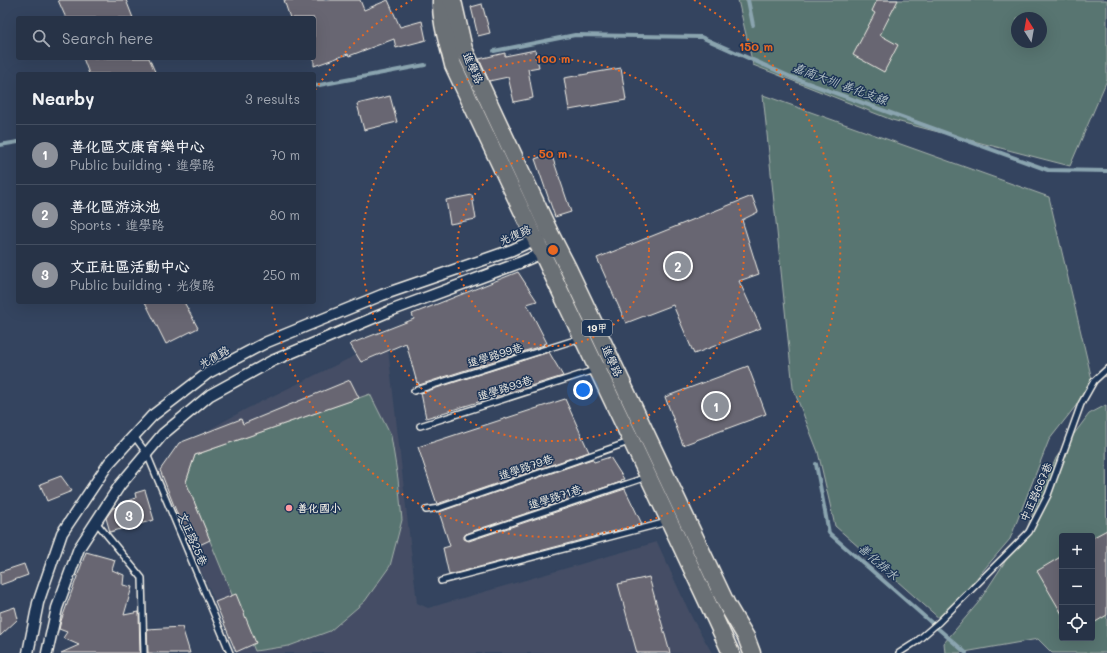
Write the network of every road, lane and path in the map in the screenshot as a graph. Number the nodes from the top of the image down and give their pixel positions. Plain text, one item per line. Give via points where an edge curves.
1 (441, 0) edge
2 (451, 0) edge
3 (535, 239) junction
4 (553, 240) junction
5 (542, 254) junction
6 (582, 338) junction
7 (1107, 369) edge
8 (597, 370) junction
9 (414, 391) dead end
10 (420, 426) dead end
11 (134, 435) junction
12 (632, 441) junction
13 (147, 454) junction
14 (649, 476) junction
15 (426, 510) dead end
16 (670, 521) junction
17 (96, 522) junction
18 (468, 537) dead end
19 (441, 581) dead end
20 (28, 653) edge
21 (47, 653) edge
22 (144, 653) edge
23 (230, 653) edge
24 (731, 653) edge
25 (752, 653) edge
26 (899, 653) edge

1 - 3 main road, 進學路 / 19甲 via 453,65
2 - 4 main road, 進學路 / 19甲 via 464,49
3 - 4 street, 光復路
3 - 5 main road, 進學路 / 19甲
3 - 11 street, 光復路 via 512,250 382,295 267,342 208,373 152,416
4 - 5 street
4 - 25 main road, 進學路 / 19甲 via 727,606 746,637
5 - 6 main road, 進學路 / 19甲
5 - 13 street via 390,311 272,361 210,395 164,434
6 - 8 main road, 進學路 / 19甲
6 - 9 lane, 進學路99巷
7 - 26 lane, 中正路667巷 via 1094,381 1081,404 1048,494 1029,532 939,622
8 - 10 lane, 進學路93巷
8 - 12 main road, 進學路 / 19甲
11 - 13 lane, 文正路25巷
11 - 20 street, 光復路 via 109,462 62,533 38,603
12 - 14 main road, 進學路 / 19甲
12 - 15 lane, 進學路79巷
13 - 17 street via 120,485
13 - 23 lane, 文正路25巷
14 - 16 main road, 進學路 / 19甲
14 - 18 lane, 進學路71巷
16 - 19 lane
16 - 24 main road, 進學路 / 19甲
17 - 21 street via 79,548 57,608
17 - 22 lane via 142,578

